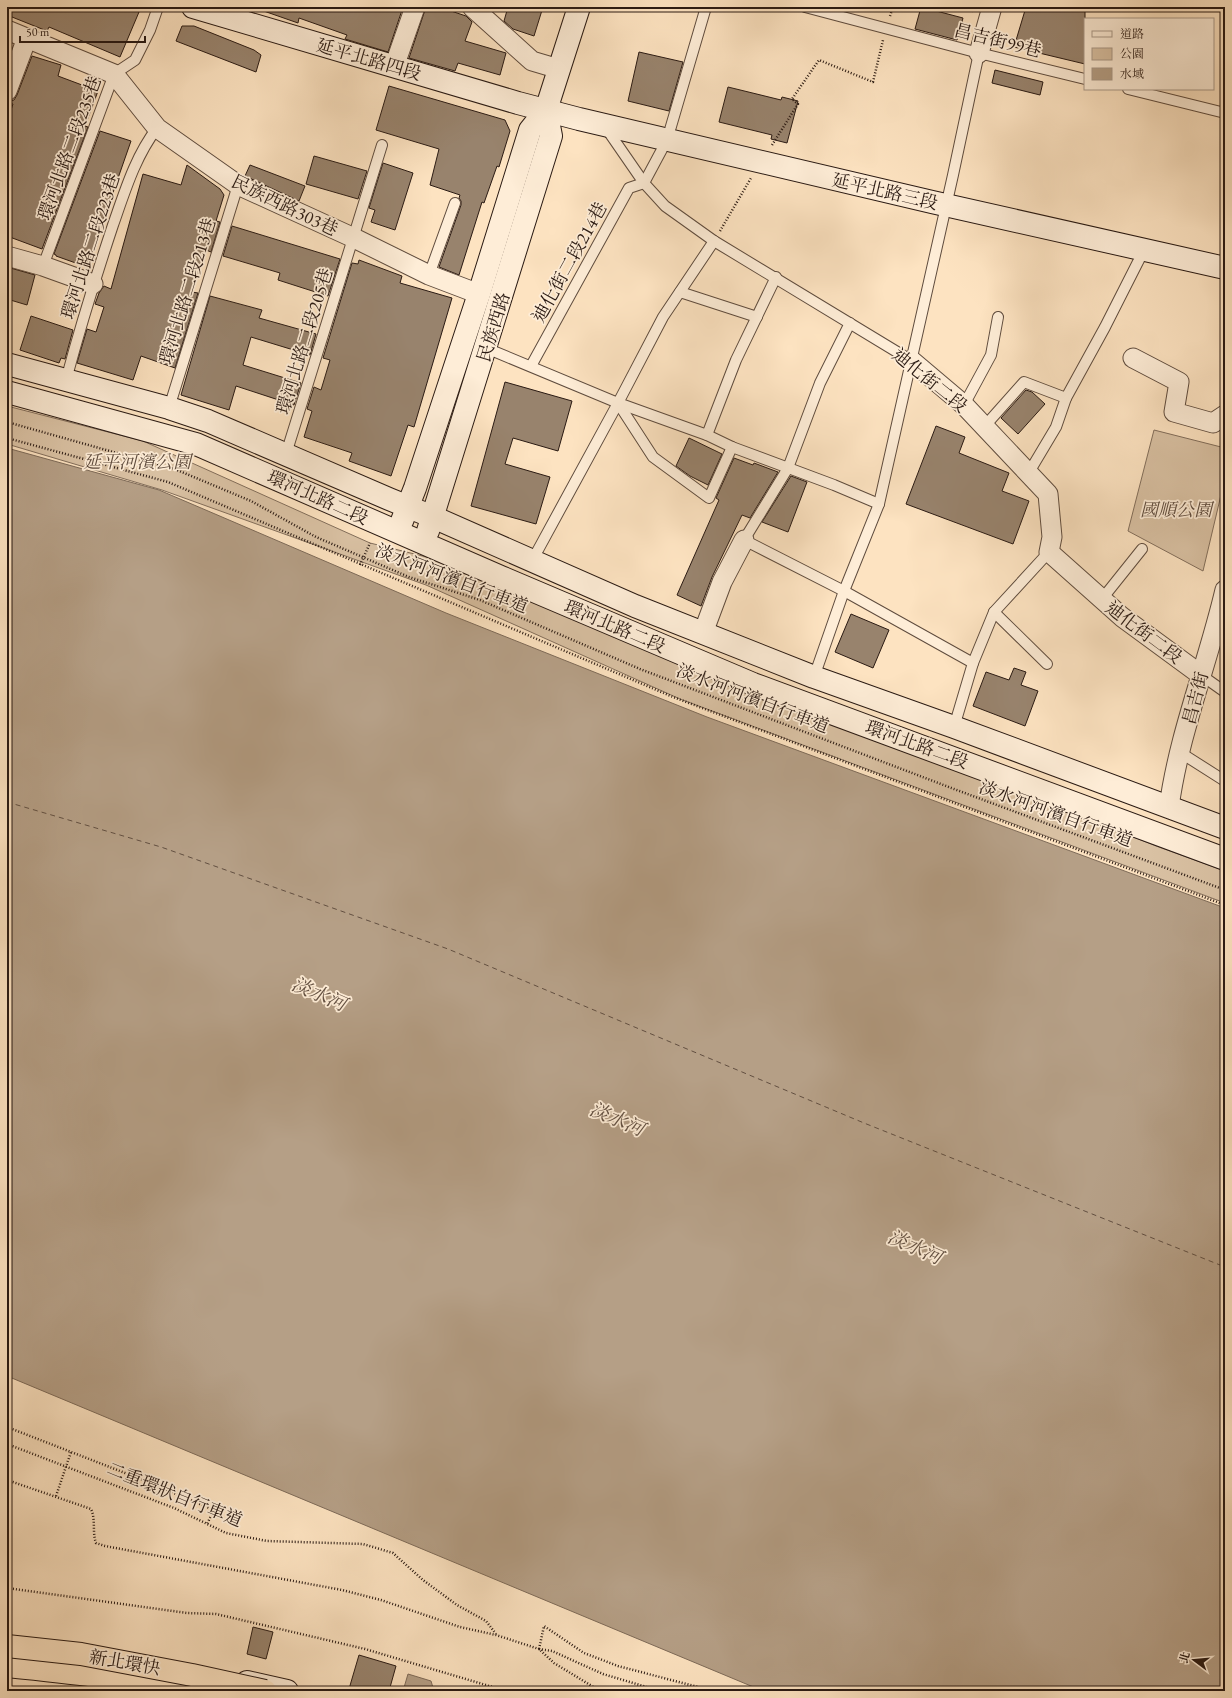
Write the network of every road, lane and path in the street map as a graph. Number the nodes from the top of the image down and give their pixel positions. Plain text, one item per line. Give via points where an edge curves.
1 (158, 7) edge
2 (193, 7) edge
3 (415, 7) edge
4 (472, 7) edge
5 (579, 7) edge
6 (706, 7) edge
7 (805, 7) edge
8 (992, 7) edge
9 (834, 11) edge
10 (885, 28) junction
11 (7, 30) edge
12 (26, 38) junction
13 (979, 53) junction
14 (394, 67) junction
15 (559, 69) junction
16 (114, 74) junction
17 (1084, 79) edge
18 (1132, 90) edge
19 (7, 91) edge
20 (546, 110) junction
21 (1225, 113) edge
22 (604, 124) junction
23 (157, 128) junction
24 (667, 140) junction
25 (382, 145) dead end
26 (761, 162) junction
27 (644, 183) junction
28 (238, 185) junction
29 (455, 203) dead end
30 (945, 205) junction
31 (354, 238) junction
32 (714, 241) junction
33 (1144, 250) junction
34 (7, 256) edge
35 (44, 266) junction
36 (1225, 268) edge
37 (428, 275) junction
38 (776, 278) junction
39 (93, 284) junction
40 (680, 292) junction
41 (479, 294) junction
42 (757, 317) junction
43 (998, 317) dead end
44 (850, 323) junction
45 (486, 348) junction
46 (1133, 358) dead end
47 (912, 361) junction
48 (7, 364) edge
49 (531, 366) junction
50 (66, 380) junction
51 (7, 392) edge
52 (1066, 398) junction
53 (618, 403) junction
54 (964, 405) junction
55 (169, 408) junction
56 (1225, 415) edge
57 (7, 422) edge
58 (984, 427) junction
59 (707, 435) junction
60 (7, 438) edge
61 (732, 447) junction
62 (286, 454) junction
63 (788, 468) junction
64 (1028, 474) junction
65 (879, 504) junction
66 (408, 507) junction
67 (433, 517) junction
68 (398, 532) junction
69 (744, 540) junction
70 (370, 543) dead end
71 (424, 543) junction
72 (1142, 549) dead end
73 (1049, 552) junction
74 (363, 558) junction
75 (532, 561) junction
76 (360, 565) junction
77 (1225, 590) edge
78 (844, 591) junction
79 (1102, 599) junction
80 (994, 612) junction
81 (1220, 632) edge
82 (703, 633) junction
83 (973, 663) junction
84 (1047, 664) dead end
85 (1201, 675) junction
86 (814, 677) junction
87 (1225, 692) edge
88 (954, 727) junction
89 (1181, 753) junction
90 (1225, 781) edge
91 (1169, 807) junction
92 (1225, 828) edge
93 (1225, 859) edge
94 (1225, 890) edge
95 (1225, 905) edge
96 (7, 1427) edge
97 (7, 1444) edge
98 (71, 1452) junction
99 (67, 1465) junction
100 (7, 1480) edge
101 (56, 1496) junction
102 (207, 1524) junction
103 (7, 1588) edge
104 (496, 1635) junction
105 (7, 1644) edge
106 (539, 1649) junction
107 (7, 1666) edge
108 (252, 1688) edge
109 (183, 1691) edge
110 (287, 1691) edge
111 (506, 1691) edge
112 (600, 1691) edge
113 (660, 1691) edge
114 (713, 1691) edge

1 - 16 lane, 環河北路二段235巷 via 135,60
2 - 14 main road, 延平北路四段
3 - 14 street
4 - 15 street via 532,61
5 - 15 main road, 民族西路
6 - 24 lane
7 - 9 lane, 昌吉街99巷
8 - 13 street
9 - 10 lane, 昌吉街99巷
10 - 13 lane, 昌吉街99巷
10 - 26 path via 873,82 819,60 792,98 798,104
11 - 12 street, 民族西路303巷
12 - 16 street, 民族西路303巷
12 - 19 street
13 - 17 lane, 昌吉街99巷
13 - 30 lane
14 - 20 main road, 延平北路四段
15 - 20 main road, 民族西路
16 - 23 street, 民族西路303巷
16 - 35 lane, 環河北路二段235巷
18 - 21 lane
20 - 22 main road, 延平北路三段
20 - 41 main road, 民族西路 via 530,130
20 - 45 main road, 民族西路 via 551,136
22 - 24 main road, 延平北路三段
22 - 27 lane, 迪化街二段
23 - 28 street, 民族西路303巷
23 - 39 lane, 環河北路二段223巷 via 146,143 131,174
24 - 26 main road, 延平北路三段
24 - 27 lane
25 - 31 lane, 環河北路二段205巷
26 - 30 main road, 延平北路三段
26 - 32 path
27 - 32 lane, 迪化街二段 via 665,206
27 - 49 lane, 迪化街二段214巷 via 629,188
28 - 31 street, 民族西路303巷
28 - 55 lane, 環河北路二段213巷
29 - 37 lane
30 - 33 main road, 延平北路三段
30 - 47 lane
31 - 37 street, 民族西路303巷
31 - 62 lane, 環河北路二段205巷
32 - 38 lane, 迪化街二段
32 - 40 lane
33 - 36 main road, 延平北路三段
33 - 52 lane via 1106,327
34 - 35 street
35 - 39 street
37 - 41 street, 民族西路303巷
38 - 42 lane
38 - 44 lane, 迪化街二段
39 - 50 lane, 環河北路二段223巷
40 - 42 lane
40 - 53 lane via 663,317
41 - 66 main road, 民族西路
42 - 59 lane via 736,360
43 - 54 lane via 991,355
44 - 47 lane, 迪化街二段
44 - 63 lane via 820,383
45 - 49 lane
45 - 67 main road, 民族西路
46 - 56 street via 1179,382 1174,412 1213,423
47 - 54 street, 迪化街二段
47 - 65 lane
48 - 50 main road, 環河北路二段
49 - 53 lane
50 - 55 main road, 環河北路二段
51 - 68 main road, 環河北路二段 via 196,444
52 - 58 lane via 1024,382
52 - 64 lane via 1056,427
53 - 59 lane
53 - 61 lane via 653,457 709,498
53 - 75 lane
54 - 58 street, 迪化街二段
55 - 62 main road, 環河北路二段 via 208,421
57 - 74 path, 淡水河河濱自行車道 via 177,470 251,501 316,537
58 - 64 street, 迪化街二段
59 - 61 lane
60 - 76 path via 168,482
61 - 63 lane
62 - 66 main road, 環河北路二段
63 - 65 lane
63 - 69 lane
64 - 73 street, 迪化街二段 via 1048,494 1052,537
65 - 78 lane
66 - 67 main road, 環河北路二段
66 - 68 main road, 民族西路
67 - 71 main road, 民族西路
67 - 75 main road, 環河北路二段
68 - 71 main road, 環河北路二段
69 - 78 lane
69 - 82 street via 722,582
70 - 74 path
71 - 93 main road, 環河北路二段 via 753,684
72 - 79 lane
73 - 79 street, 迪化街二段
73 - 80 lane
74 - 76 path
74 - 94 path, 淡水河河濱自行車道 via 409,577 480,600 648,672
75 - 82 main road, 環河北路二段
76 - 95 path via 673,697
77 - 81 street, 昌吉街
78 - 83 lane
78 - 86 lane
79 - 85 street, 迪化街二段 via 1122,617
80 - 83 lane
80 - 84 lane
81 - 85 street, 昌吉街
82 - 86 main road, 環河北路二段
83 - 88 lane
85 - 87 lane
85 - 89 street, 昌吉街
86 - 88 main road, 環河北路二段
88 - 91 main road, 環河北路二段
89 - 90 lane
89 - 91 street, 昌吉街
91 - 92 main road, 環河北路二段
96 - 98 path
97 - 99 path, 二重環狀自行車道
98 - 99 path
98 - 102 path via 214,1510
99 - 101 path
99 - 102 path, 二重環狀自行車道
100 - 101 path
101 - 104 path via 91,1509 94,1515 93,1535 96,1543 105,1546 342,1590 381,1600 460,1627
102 - 104 path, 二重環狀自行車道 via 226,1533 267,1540 363,1544 393,1553 423,1580 457,1605 486,1621
103 - 111 path via 187,1613 216,1614 365,1649
104 - 106 path
105 - 108 highway, 新北環快, bridge via 81,1654
106 - 112 path via 554,1663
106 - 113 path via 552,1650 603,1674
106 - 114 path via 544,1626 584,1653 618,1666
107 - 109 highway via 62,1671
108 - 110 main road

